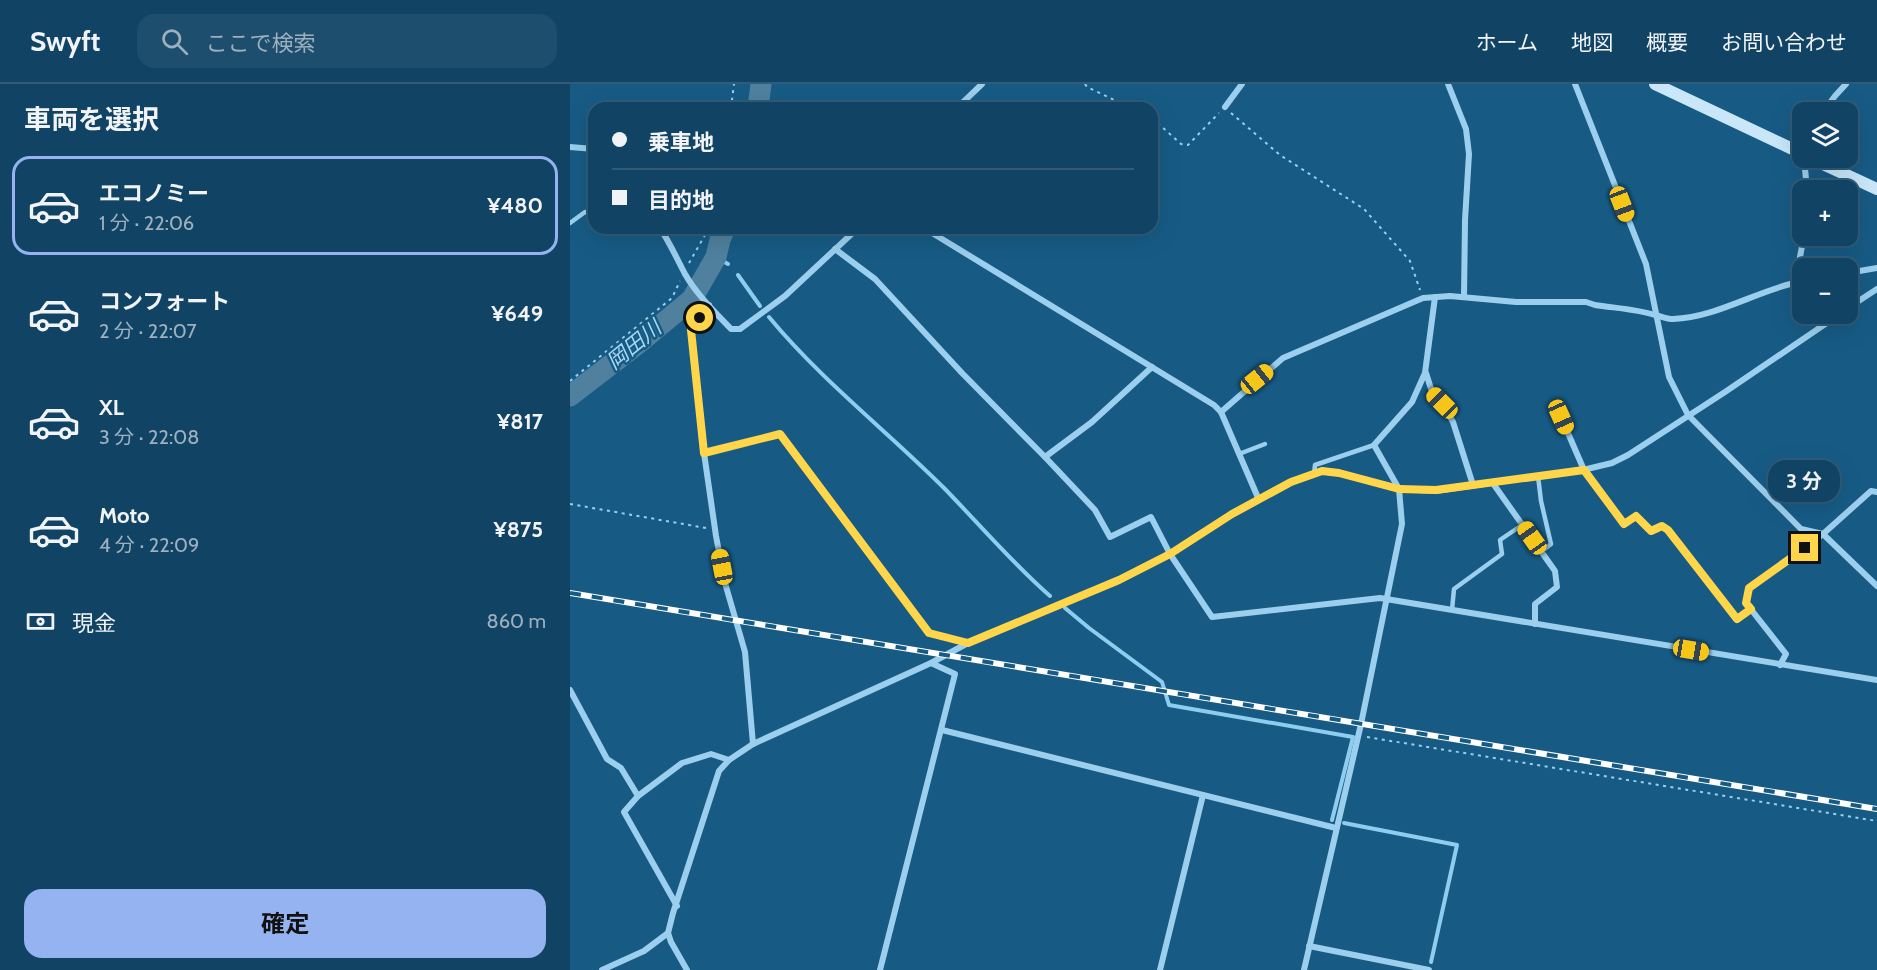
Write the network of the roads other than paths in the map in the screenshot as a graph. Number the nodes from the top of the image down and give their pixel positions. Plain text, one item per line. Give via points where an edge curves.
1 (982, 84) edge
2 (1242, 84) edge
3 (1448, 84) edge
4 (1575, 84) edge
5 (1655, 84) edge
6 (1846, 84) edge
7 (963, 102) edge
8 (1831, 102) edge
9 (1225, 107) road end
10 (570, 147) edge
11 (588, 148) edge
12 (1792, 150) edge
13 (1832, 168) edge
14 (1877, 189) edge
15 (588, 213) edge
16 (570, 223) edge
17 (664, 234) edge
18 (852, 234) edge
19 (934, 234) edge
20 (836, 249) junction
21 (1877, 268) edge
22 (1858, 271) edge
23 (1792, 283) edge
24 (1877, 289) edge
25 (1435, 297) junction
26 (1464, 297) junction
27 (1858, 301) edge
28 (709, 305) junction
29 (1655, 315) junction
30 (1825, 324) edge
31 (1152, 367) junction
32 (1425, 373) junction
33 (1221, 412) junction
34 (1688, 415) junction
35 (1561, 417) dead end
36 (1265, 444) dead end
37 (1374, 445) junction
38 (704, 453) junction
39 (1239, 454) junction
40 (1046, 457) junction
41 (1584, 470) junction
42 (1314, 474) junction
43 (1538, 476) junction
44 (1492, 482) junction
45 (1473, 484) junction
46 (1399, 489) junction
47 (1877, 492) edge
48 (1259, 500) junction
49 (1522, 525) junction
50 (1823, 534) junction
51 (1541, 552) junction
52 (1170, 554) junction
53 (1877, 586) edge
54 (1387, 599) junction
55 (1751, 609) junction
56 (1452, 610) junction
57 (1535, 624) junction
58 (968, 643) junction
59 (931, 663) junction
60 (1780, 665) junction
61 (1877, 680) edge
62 (570, 690) edge
63 (942, 730) junction
64 (753, 744) junction
65 (729, 760) junction
66 (1203, 795) junction
67 (638, 796) junction
68 (1336, 828) junction
69 (677, 906) junction
70 (668, 933) junction
71 (1310, 946) junction
72 (602, 970) edge
73 (687, 970) edge
74 (880, 970) edge
75 (1160, 970) edge
76 (1304, 970) edge
77 (1429, 970) edge

1 - 7 street
2 - 9 street
3 - 26 street via 1466,129 1469,154
4 - 29 street via 1646,264
5 - 12 street
6 - 8 street
10 - 11 street
13 - 14 street
15 - 16 lane
17 - 28 street via 685,274
18 - 20 street
19 - 31 street
20 - 28 street via 785,296 740,329 731,329
20 - 40 street via 874,279
21 - 22 street
23 - 29 street via 1689,317 1670,320
24 - 27 street
25 - 26 street
25 - 32 street
25 - 33 street via 1423,298 1283,358
26 - 29 street via 1586,302
28 - 38 street via 691,330
29 - 34 street via 1669,377
30 - 34 street
31 - 33 street
31 - 40 street via 1092,422
32 - 37 street via 1412,402
32 - 45 street via 1433,394 1453,422
33 - 39 street
34 - 41 street via 1628,455
34 - 50 street via 1801,529
35 - 41 street
36 - 39 lane
37 - 42 lane via 1315,465
37 - 46 street
38 - 58 street via 780,434 929,633
38 - 64 street via 725,583 745,652
39 - 48 street
40 - 52 street via 1095,510 1110,537 1151,517
41 - 43 street
41 - 55 street via 1624,524 1636,516 1651,531 1662,526 1668,530 1737,619
42 - 46 street via 1339,473
42 - 48 street
43 - 44 street
43 - 51 lane via 1551,544
44 - 45 street
44 - 49 street
45 - 46 street via 1436,490
46 - 54 street via 1402,524
47 - 50 street via 1871,491
48 - 52 street
49 - 51 street
49 - 56 lane via 1500,540 1502,554 1454,589
50 - 53 street
50 - 55 street via 1749,588 1746,603
51 - 57 street via 1555,571 1557,587 1535,604
52 - 54 street via 1212,617
52 - 58 street via 1119,580
54 - 56 street
54 - 68 street
55 - 60 street via 1786,654
56 - 57 street
57 - 60 street
58 - 59 street
59 - 63 street via 955,674
59 - 64 street
60 - 61 street
62 - 67 street via 607,759 621,768
63 - 66 street
63 - 74 street
64 - 65 street
65 - 67 street via 711,754 681,763
65 - 69 street via 719,771
66 - 68 street
66 - 75 street
67 - 69 street via 624,812
68 - 71 street
69 - 70 street
70 - 72 street via 644,951
70 - 73 street
71 - 76 street
71 - 77 street

